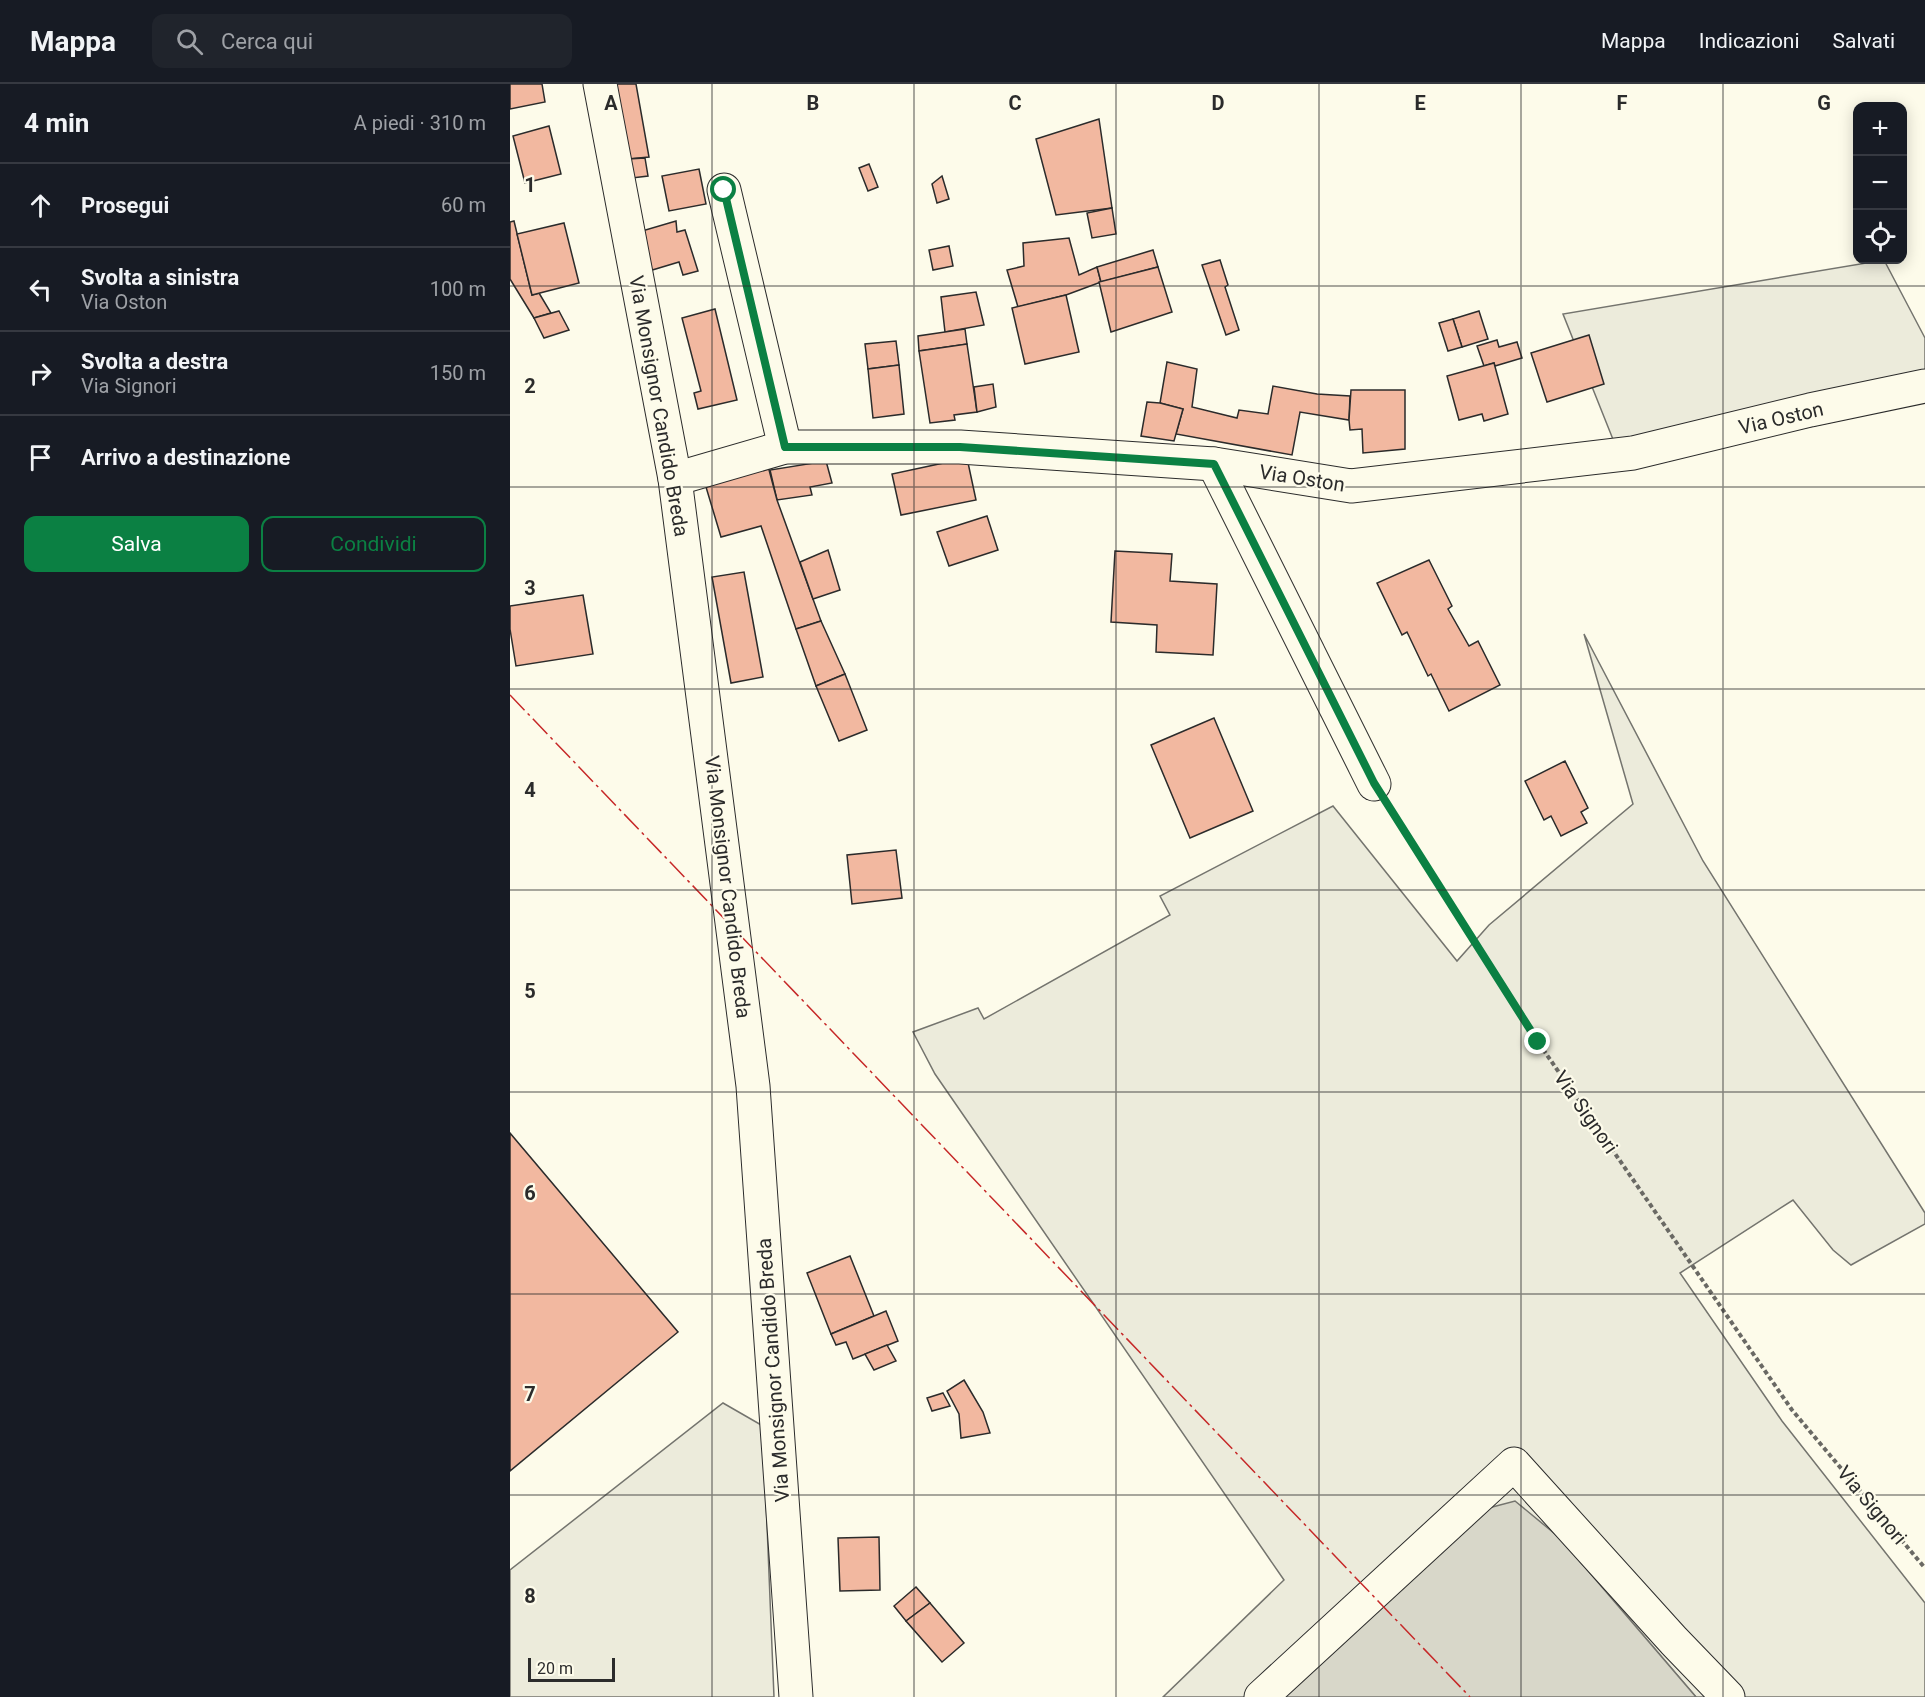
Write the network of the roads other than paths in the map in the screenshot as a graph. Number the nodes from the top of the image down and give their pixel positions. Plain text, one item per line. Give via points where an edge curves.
1 (600, 84) edge
2 (724, 190) dead end
3 (1925, 386) edge
4 (785, 447) junction
5 (1214, 464) junction
6 (675, 479) junction
7 (1374, 783) road end
8 (796, 1697) edge
9 (1262, 1697) edge
10 (1728, 1697) edge

1 - 6 street, Via Monsignor Candido Breda
2 - 4 street
3 - 5 street, Via Oston via 1632,453 1351,486
4 - 5 street, Via Oston via 960,447
4 - 6 street, Via Oston
5 - 7 street
6 - 8 street, Via Monsignor Candido Breda via 753,1086
9 - 10 street via 1514,1464

